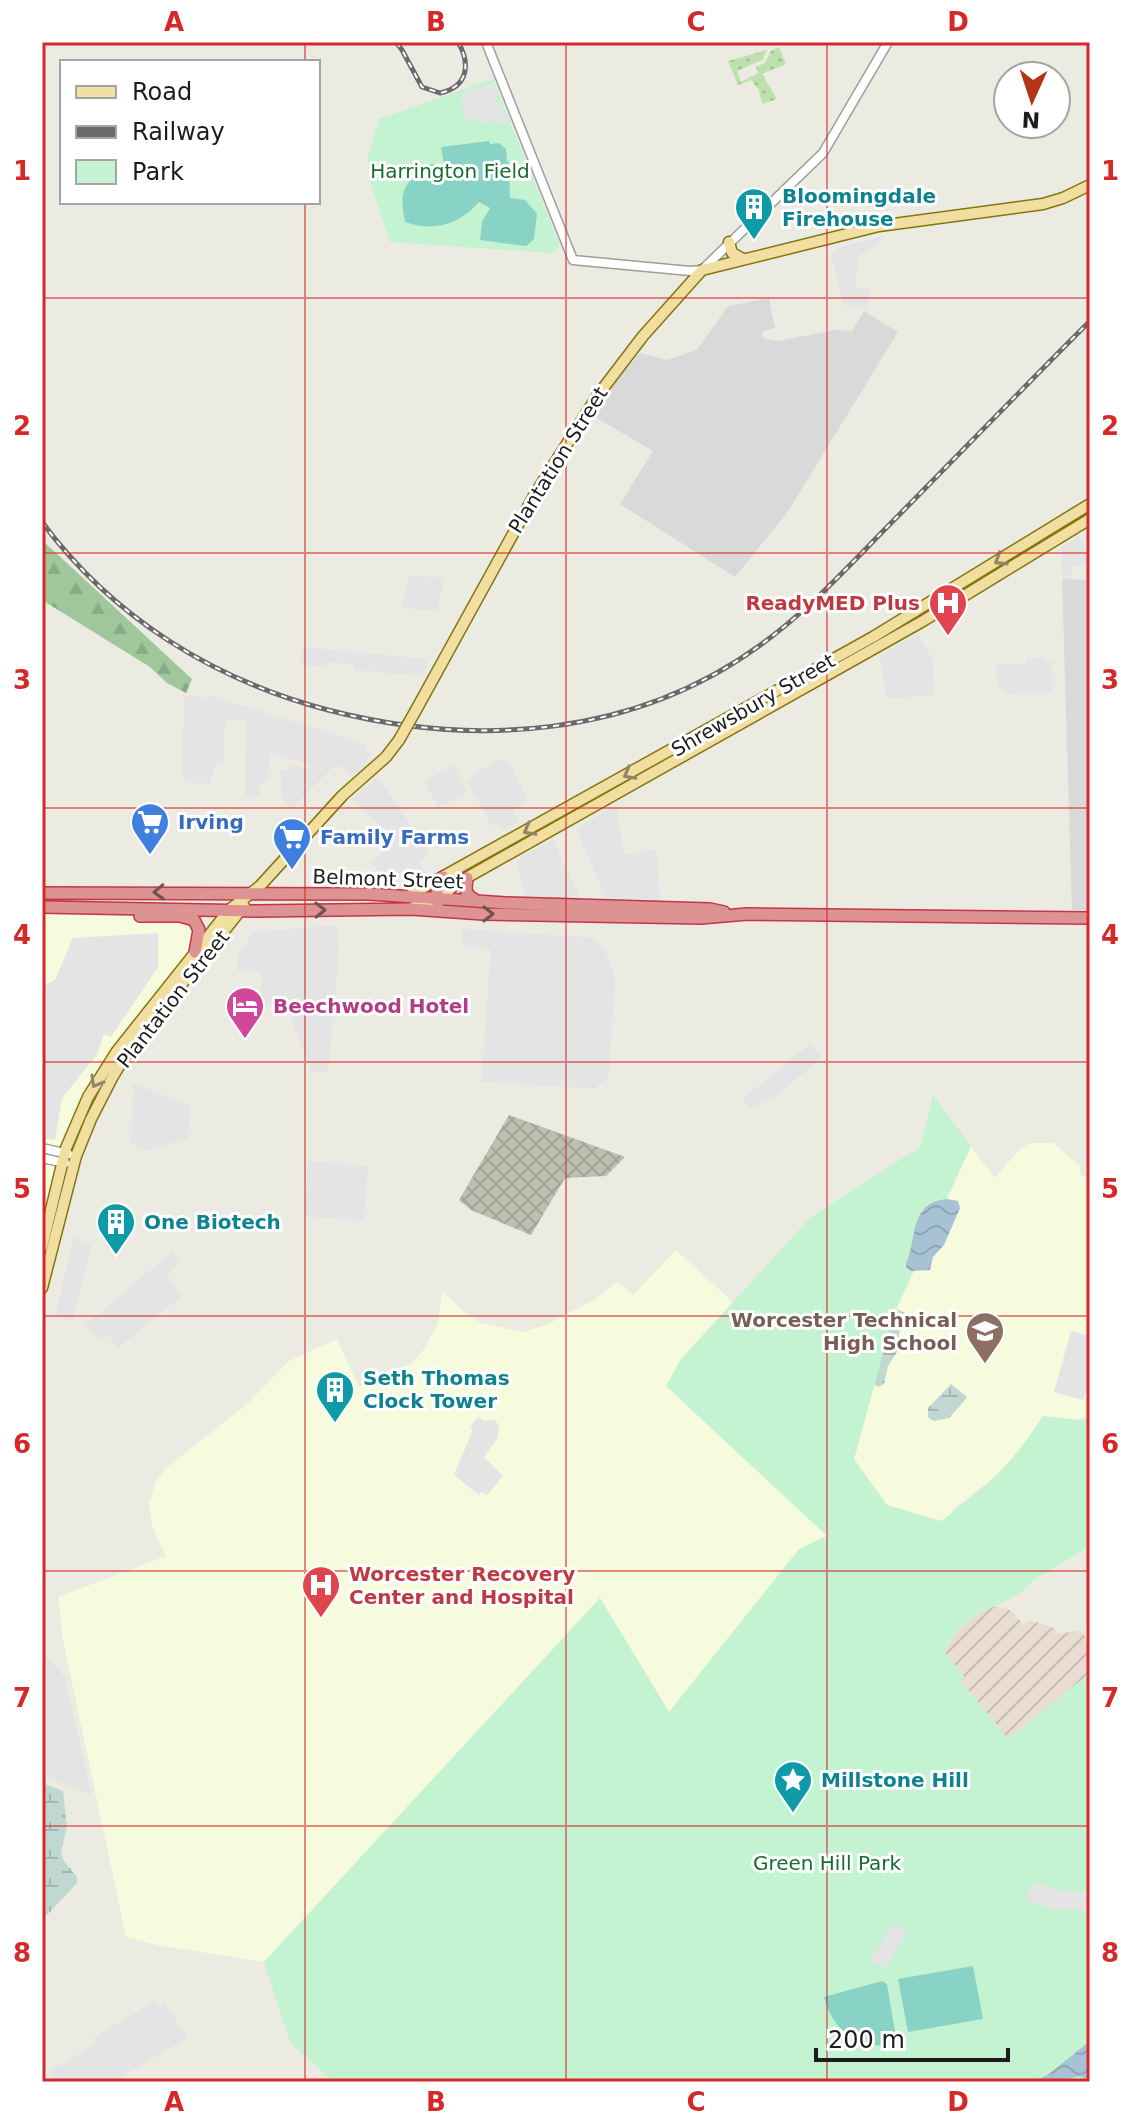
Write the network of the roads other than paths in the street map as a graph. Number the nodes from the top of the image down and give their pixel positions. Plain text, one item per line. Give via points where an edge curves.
1 (486, 42) edge
2 (888, 42) edge
3 (1090, 185) edge
4 (729, 242) junction
5 (745, 259) junction
6 (702, 270) junction
7 (1090, 504) edge
8 (1090, 519) edge
9 (443, 877) junction
10 (467, 878) junction
11 (42, 893) edge
12 (251, 894) junction
13 (410, 895) junction
14 (437, 899) junction
15 (478, 901) junction
16 (42, 907) edge
17 (65, 907) junction
18 (411, 909) junction
19 (236, 910) junction
20 (443, 912) junction
21 (732, 914) junction
22 (1090, 918) edge
23 (195, 952) junction
24 (42, 1148) edge
25 (42, 1158) edge
26 (69, 1160) junction
27 (42, 1247) edge
28 (42, 1288) edge

1 - 6 street via 573,260
2 - 4 street, Plantation Street via 823,153
3 - 5 main road via 1043,204 920,219
4 - 5 main road via 736,258
4 - 6 street, Plantation Street
5 - 6 main road
6 - 12 main road, Plantation Street, bridge via 598,395 535,494 399,740
7 -> 9 main road, Shrewsbury Street via 866,642
8 - 10 main road, Shrewsbury Street via 923,621
9 - 13 main road, Shrewsbury Street
9 - 14 highway
10 - 14 main road, Shrewsbury Street
10 - 15 highway via 467,895
12 -> 11 highway, Belmont Street
12 - 13 highway, Belmont Street
12 - 19 main road, Plantation Street
13 - 14 highway, Belmont Street
14 - 15 highway, Belmont Street
14 - 18 main road, Shrewsbury Street
14 - 20 highway
15 - 21 highway, Belmont Street
16 - 17 highway, Belmont Street
17 - 19 highway, Belmont Street
17 - 23 highway via 80,914 191,918 199,930
19 -> 18 highway, Belmont Street
18 - 20 highway, Belmont Street
19 - 23 main road, Plantation Street
19 - 26 main road, Plantation Street via 127,1053
20 -> 21 highway, Belmont Street via 701,918
21 - 22 highway, Belmont Street
23 -> 26 main road, Plantation Street via 103,1071 88,1097
24 - 26 street
25 - 26 street
26 - 27 main road, Plantation Street
26 - 28 main road, Plantation Street

